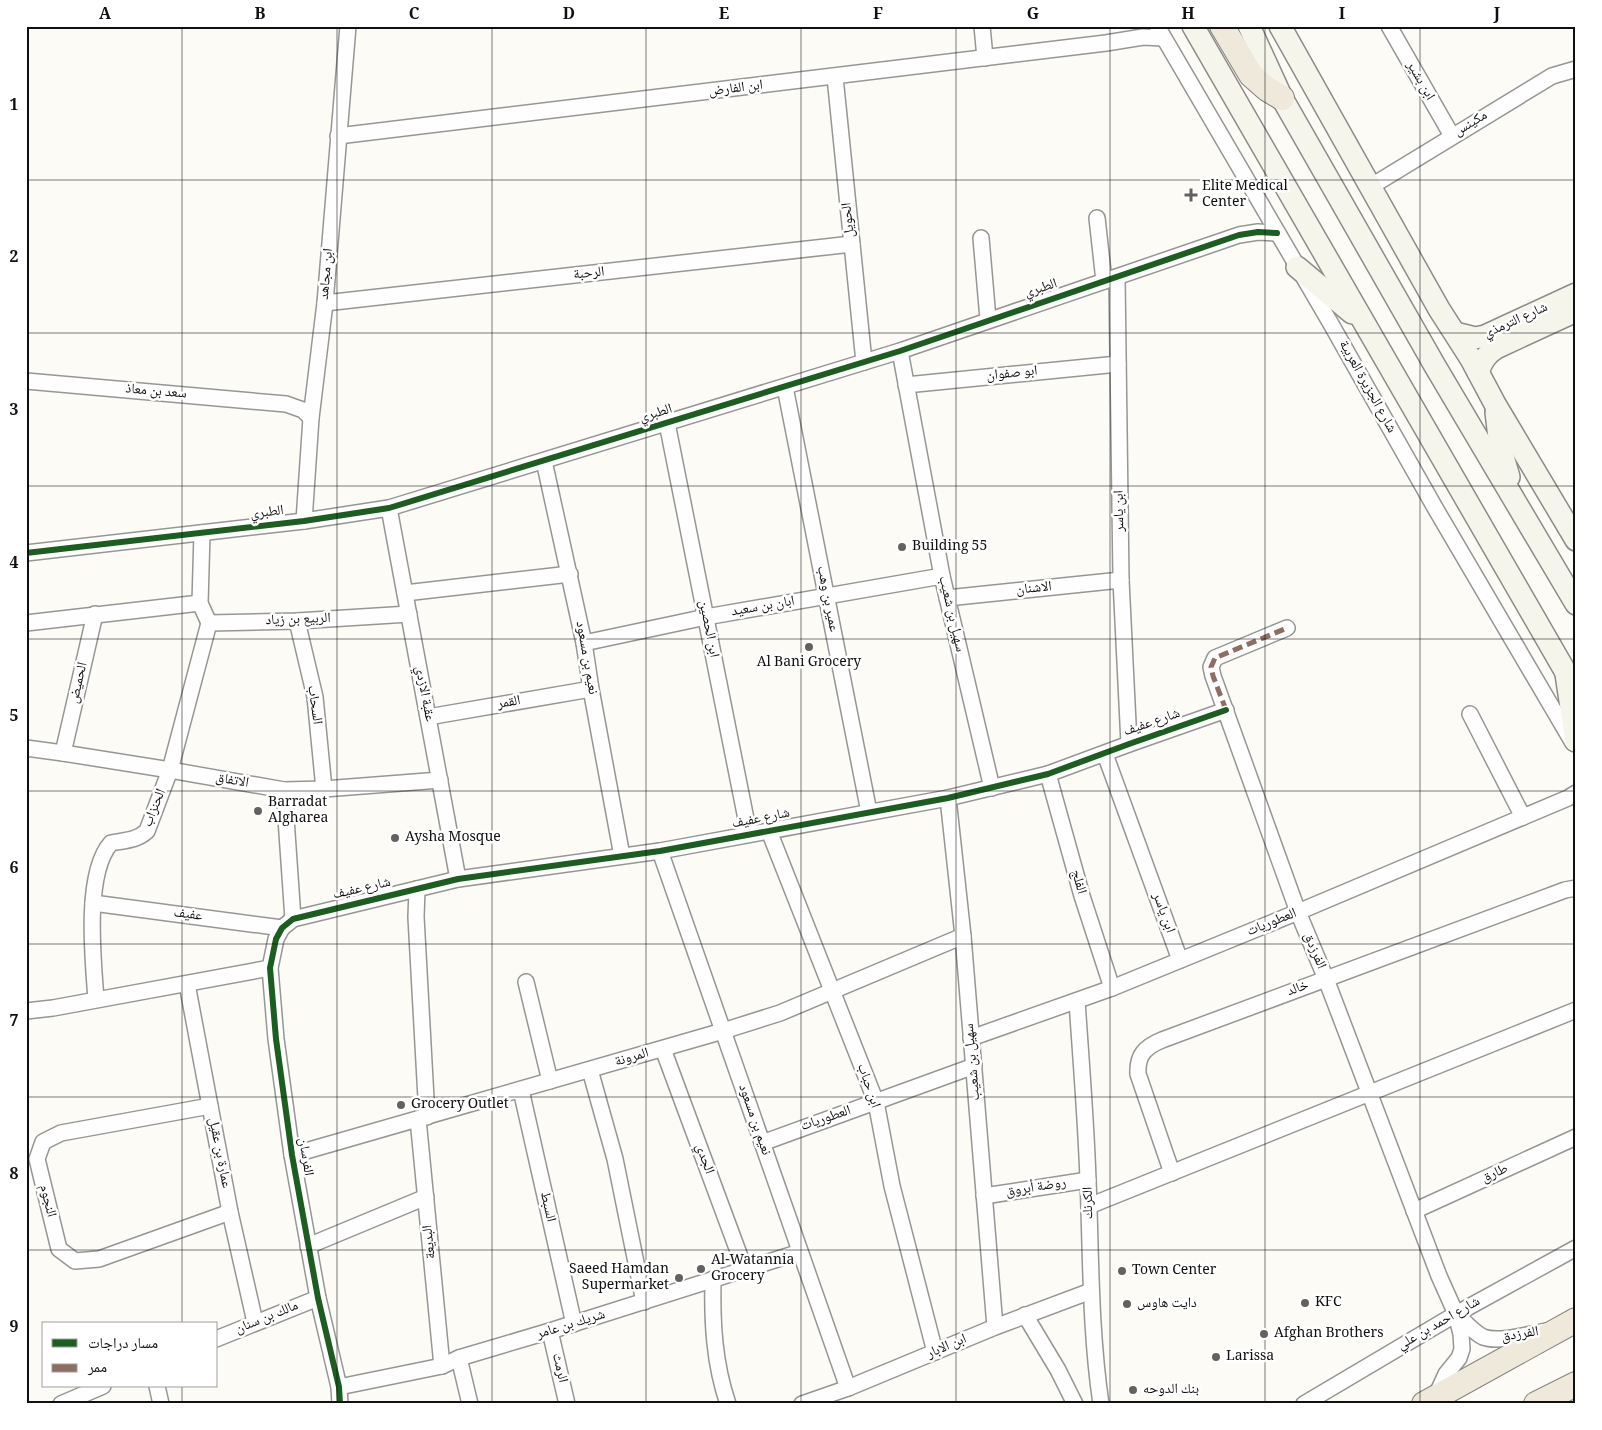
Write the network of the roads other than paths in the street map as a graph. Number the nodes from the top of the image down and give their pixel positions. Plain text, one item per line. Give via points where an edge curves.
1 (348, 26) edge
2 (982, 26) edge
3 (1145, 26) edge
4 (1192, 26) edge
5 (1222, 26) edge
6 (1249, 26) edge
7 (1280, 26) edge
8 (1389, 26) edge
9 (1160, 32) edge
10 (1133, 39) junction
11 (985, 58) junction
12 (1576, 69) edge
13 (835, 77) junction
14 (1282, 98) junction
15 (338, 136) junction
16 (1452, 136) junction
17 (1370, 187) junction
18 (1262, 208) junction
19 (1097, 218) dead end
20 (1277, 234) junction
21 (1239, 235) junction
22 (981, 238) dead end
23 (852, 244) junction
24 (1297, 267) junction
25 (1384, 278) junction
26 (1110, 279) junction
27 (1576, 294) edge
28 (325, 303) junction
29 (1439, 309) junction
30 (1576, 311) edge
31 (988, 320) junction
32 (1365, 324) junction
33 (1455, 334) junction
34 (900, 351) junction
35 (864, 362) junction
36 (1118, 364) junction
37 (1478, 372) junction
38 (26, 381) edge
39 (906, 385) junction
40 (785, 386) junction
41 (315, 389) junction
42 (286, 404) junction
43 (1495, 404) junction
44 (311, 418) junction
45 (667, 423) junction
46 (544, 461) junction
47 (389, 508) junction
48 (1521, 513) junction
49 (304, 521) junction
50 (202, 533) junction
51 (1576, 540) edge
52 (26, 553) edge
53 (570, 574) junction
54 (942, 576) junction
55 (1122, 580) junction
56 (405, 593) junction
57 (826, 596) junction
58 (948, 598) junction
59 (200, 603) junction
60 (1576, 604) edge
61 (95, 614) junction
62 (409, 614) junction
63 (706, 617) junction
64 (297, 621) junction
65 (26, 623) edge
66 (209, 623) junction
67 (1287, 628) dead end
68 (584, 642) junction
69 (1571, 682) edge
70 (591, 689) junction
71 (1226, 710) junction
72 (1470, 714) dead end
73 (428, 716) junction
74 (1576, 741) edge
75 (1129, 744) junction
76 (26, 748) edge
77 (1576, 748) edge
78 (63, 752) junction
79 (1105, 754) junction
80 (170, 770) junction
81 (1048, 774) junction
82 (440, 780) junction
83 (992, 788) junction
84 (324, 789) junction
85 (284, 790) junction
86 (1573, 796) edge
87 (948, 798) junction
88 (869, 812) junction
89 (1523, 817) junction
90 (769, 831) junction
91 (749, 834) junction
92 (660, 851) junction
93 (622, 856) junction
94 (458, 879) junction
95 (1576, 888) edge
96 (417, 889) junction
97 (93, 903) junction
98 (1298, 912) junction
99 (288, 923) junction
100 (963, 936) junction
101 (1180, 960) junction
102 (270, 968) junction
103 (1326, 979) junction
104 (526, 982) dead end
105 (186, 984) junction
106 (1112, 988) junction
107 (831, 990) junction
108 (96, 999) junction
109 (1077, 1001) junction
110 (1576, 1010) edge
111 (26, 1011) edge
112 (723, 1031) junction
113 (971, 1038) junction
114 (663, 1049) junction
115 (974, 1066) junction
116 (590, 1070) junction
117 (550, 1081) junction
118 (521, 1090) junction
119 (1370, 1094) junction
120 (876, 1102) junction
121 (210, 1106) junction
122 (423, 1118) junction
123 (1576, 1137) edge
124 (762, 1143) junction
125 (292, 1155) junction
126 (1172, 1173) junction
127 (1088, 1180) junction
128 (984, 1196) junction
129 (426, 1197) junction
130 (1089, 1206) junction
131 (1414, 1211) junction
132 (230, 1212) junction
133 (308, 1246) junction
134 (1576, 1248) edge
135 (800, 1252) junction
136 (745, 1270) junction
137 (713, 1279) junction
138 (1091, 1291) junction
139 (318, 1298) junction
140 (644, 1302) junction
141 (1456, 1314) junction
142 (1025, 1315) junction
143 (255, 1322) junction
144 (574, 1324) junction
145 (1569, 1324) edge
146 (995, 1326) junction
147 (550, 1331) junction
148 (218, 1338) edge
149 (935, 1352) junction
150 (459, 1358) junction
151 (442, 1366) junction
152 (1572, 1382) edge
153 (339, 1386) junction
154 (98, 1388) edge
155 (157, 1388) edge
156 (848, 1388) junction
157 (1429, 1401) edge
158 (61, 1404) edge
159 (161, 1404) edge
160 (340, 1404) edge
161 (470, 1404) edge
162 (567, 1404) edge
163 (728, 1404) edge
164 (802, 1404) edge
165 (1076, 1404) edge
166 (1101, 1404) edge
167 (1304, 1404) edge
168 (1536, 1404) edge

1 - 15 street, ابن مجاهد
2 - 11 street
3 - 10 street
4 - 32 main road, شارع الجزيرة العربية
5 - 14 main road via 1250,75
6 - 14 main road
7 - 17 main road
8 - 16 street, ابن بشير
9 - 10 street, ابن الفارض
9 - 18 street, شارع الجزيرة العربية
10 - 11 street, ابن الفارض
11 - 13 street, ابن الفارض
12 - 16 street, مكينس via 1552,76
13 - 15 street, ابن الفارض
13 - 23 street, الحويل
14 - 25 main road
15 - 28 street, ابن مجاهد
16 - 17 street, مكينس
17 - 29 main road
18 - 20 street, شارع الجزيرة العربية
18 - 21 street, الطبري via 1253,223
19 - 26 street, ابن ياسر
20 - 21 street, الطبري
20 - 24 street, شارع الجزيرة العربية
21 - 26 street, الطبري
22 - 31 street
23 - 28 street, الرحبة
23 - 35 street, الحويل
24 - 32 main road
24 - 77 street, شارع الجزيرة العربية
25 - 29 main road
25 - 48 main road
26 - 31 street, الطبري
26 - 36 street, ابن ياسر
27 - 33 main road, شارع الترمذي via 1485,336 1475,338
28 - 41 street, ابن مجاهد
29 - 33 main road
30 - 37 main road, شارع الترمذي via 1496,348 1481,362
31 - 34 street, الطبري
32 - 69 main road, شارع الجزيرة العربية
33 - 37 main road
34 - 35 street, الطبري
34 - 39 street, سهيل بن شعيب
35 - 40 street, الطبري
36 - 39 street, ابو صفوان
36 - 55 street, ابن ياسر
37 - 43 main road
38 - 42 street, سعد بن معاذ
39 - 54 street, سهيل بن شعيب
40 - 45 street, الطبري
40 - 57 street, عمير بن وهب
41 - 42 street, سعد بن معاذ via 298,402
41 - 44 street, ابن مجاهد
42 - 44 street, سعد بن معاذ via 303,410
43 - 48 main road via 1500,446
43 - 51 main road
44 - 49 street, ابن مجاهد
45 - 46 street, الطبري
45 - 63 street, ابن الحصين
46 - 47 street, الطبري
46 - 53 street, نعيم بن مسعود
47 - 49 street, الطبري
47 - 56 street, عقبة الازدي
48 - 60 main road
49 - 50 street, الطبري
50 - 52 street, الطبري
50 - 59 street
53 - 56 street
53 - 68 street, نعيم بن مسعود
54 - 57 street, ابان بن سعيد
54 - 58 street, سهيل بن شعيب
55 - 58 street, الاشنان
55 - 75 street, ابن ياسر
56 - 62 street, عقبة الازدي
57 - 63 street, ابان بن سعيد
57 - 88 street, عمير بن وهب
58 - 83 street, سهيل بن شعيب
59 - 61 street
59 - 66 street
61 - 65 street
61 - 78 street, الحميض
62 - 64 street, الربيع بن زياد
62 - 73 street, عقبة الازدي
63 - 68 street, ابان بن سعيد
63 - 91 street, ابن الحصين
64 - 66 street, الربيع بن زياد
64 - 84 street, السحاب via 315,697
66 - 80 street, الحنزاب
67 - 71 street, الفرزدق via 1215,658 1211,667
68 - 70 street, نعيم بن مسعود
69 - 74 main road
70 - 73 street, القمر
70 - 93 street, نعيم بن مسعود
71 - 75 street, شارع عفيف
71 - 98 street, الفرزدق
72 - 89 street
73 - 82 street, عقبة الازدي
75 - 79 street, شارع عفيف
76 - 78 street, الاتفاق
78 - 80 street, الاتفاق
79 - 81 street, شارع عفيف
79 - 101 street, ابن ياسر
80 - 85 street, الاتفاق
80 - 97 street, الحنزاب via 147,831 140,837 111,843 105,850
81 - 83 street, شارع عفيف
81 - 106 street, الفلج
82 - 84 street, الاتفاق
82 - 94 street, عقبة الازدي
83 - 87 street, شارع عفيف
84 - 85 street, الاتفاق
85 - 99 street, الفرسان
86 - 89 street, العطوريات
87 - 88 street, شارع عفيف
87 - 100 street, سهيل بن شعيب
88 - 90 street, شارع عفيف
89 - 98 street, العطوريات
90 - 91 street, شارع عفيف
90 - 107 street, ابن حباب
91 - 92 street, شارع عفيف
92 - 93 street, شارع عفيف
92 - 112 street, نعيم بن مسعود
93 - 94 street, شارع عفيف
94 - 96 street, شارع عفيف
95 - 103 street, خالد
96 - 99 street, شارع عفيف
96 - 122 street, البديعة
97 - 99 street, عفيف
97 - 108 street, الحنزاب
98 - 101 street, العطوريات
98 - 103 street, الفرزدق
99 - 102 street, الفرسان via 276,939
100 - 107 street, المرونة
100 - 113 street, سهيل بن شعيب
101 - 106 street, العطوريات
102 - 105 street
102 - 125 street, الفرسان
103 - 119 street, الفرزدق
103 - 126 street, خالد via 1145,1049 1137,1062 1138,1074
104 - 117 street
105 - 108 street
105 - 121 street, عمارة بن عقيل
106 - 109 street, العطوريات
107 - 112 street, المرونة via 780,1013
107 - 120 street, ابن حباب
108 - 111 street
109 - 113 street, العطوريات
109 - 127 street, الكرنك
110 - 119 street
112 - 114 street, المرونة
112 - 124 street, نعيم بن مسعود
113 - 115 street, سهيل بن شعيب
114 - 116 street, المرونة
114 - 136 street, الجدي
115 - 120 street, العطوريات
115 - 128 street, سهيل بن شعيب
116 - 117 street, المرونة
116 - 140 street via 615,1159
117 - 118 street, المرونة
118 - 122 street, المرونة
118 - 144 street, السبط
119 - 126 street
119 - 131 street, الفرزدق
120 - 124 street, العطوريات
120 - 149 street, ابن حباب via 892,1186
121 - 132 street, عمارة بن عقيل
121 - 132 street, النجوم via 61,1133 43,1142 37,1159 59,1249 75,1261 99,1259
122 - 125 street, المرونة
122 - 129 street, البديعة
123 - 131 street, طارق
124 - 135 street, نعيم بن مسعود
125 - 133 street, الفرسان
126 - 130 street
127 - 128 street, روضة أبروق
127 - 130 street, الكرنك
128 - 146 street, سهيل بن شعيب
129 - 133 street
129 - 151 street, البديعة
130 - 138 street, الكرنك
131 - 141 street, الفرزدق
132 - 143 street, عمارة بن عقيل
133 - 139 street, الفرسان
134 - 141 street, شارع احمد بن علي
135 - 136 street, شريك بن عامر
135 - 156 street, نعيم بن مسعود
136 - 137 street, شريك بن عامر
137 - 140 street, شريك بن عامر
137 - 163 street via 714,1340 718,1371
138 - 142 street, ابن الابار
138 - 166 street, الكرنك
139 - 143 street, مالك بن سنان
139 - 153 street, الفرسان
140 - 144 street, شريك بن عامر
141 - 145 street, الفرزدق via 1477,1333 1488,1338 1504,1338
141 - 157 street, الفرزدق via 1462,1341 1461,1354
141 - 167 street, شارع احمد بن علي
142 - 146 street, ابن الابار
142 - 165 street
143 - 148 street, مالك بن سنان
144 - 147 street, شريك بن عامر
145 - 157 main road
146 - 149 street, ابن الابار
147 - 150 street, شريك بن عامر
147 - 162 street, الرمث
149 - 156 street, ابن الابار
150 - 151 street, شريك بن عامر
150 - 161 street
151 - 153 street, شريك بن عامر
152 - 168 main road
153 - 160 street, الفرسان
154 - 158 street
155 - 159 street
156 - 164 street, ابن الابار

